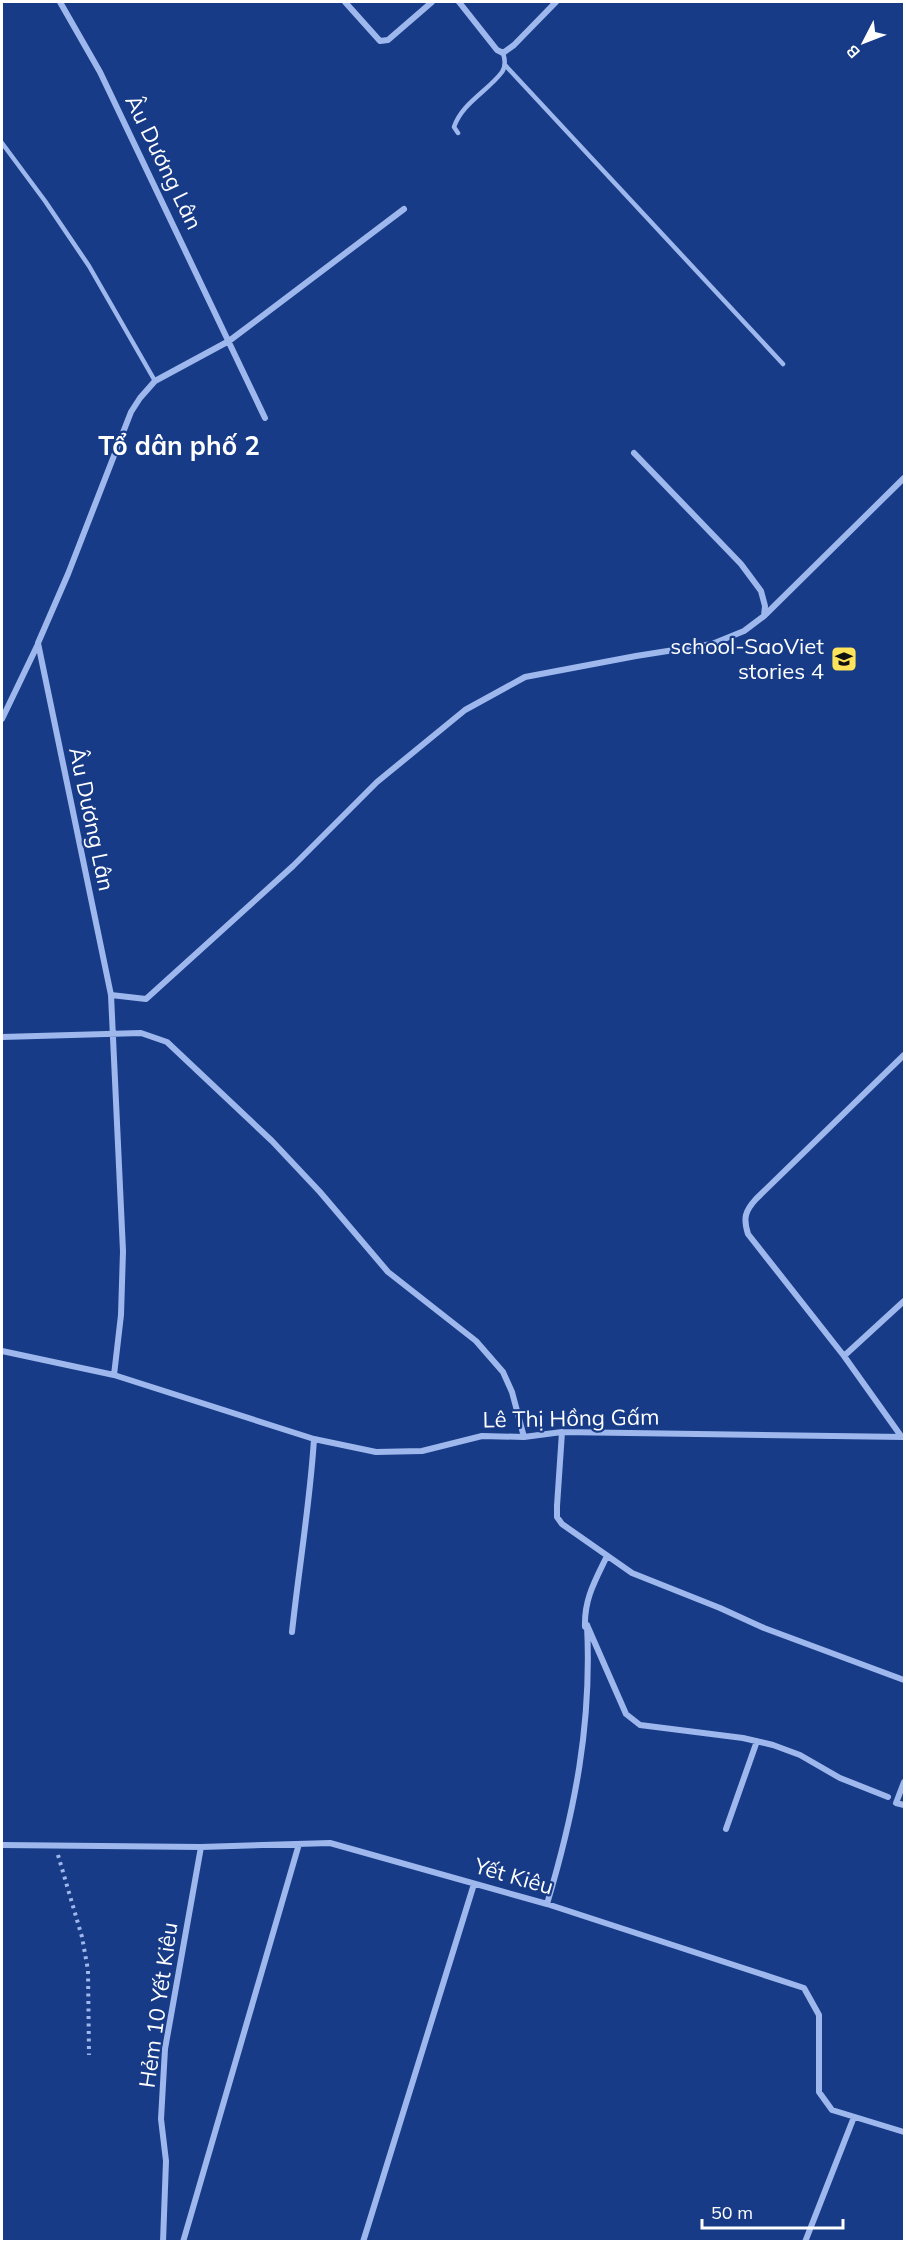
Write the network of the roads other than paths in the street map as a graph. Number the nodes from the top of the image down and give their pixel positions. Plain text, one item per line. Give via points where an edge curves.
1 (60, 2) edge
2 (345, 2) edge
3 (432, 2) edge
4 (459, 2) edge
5 (556, 2) edge
6 (503, 53) junction
7 (505, 65) junction
8 (458, 133) dead end
9 (2, 143) edge
10 (404, 209) dead end
11 (229, 341) junction
12 (783, 364) dead end
13 (155, 381) junction
14 (265, 418) dead end
15 (634, 453) dead end
16 (904, 478) edge
17 (764, 616) junction
18 (38, 643) junction
19 (2, 719) edge
20 (111, 995) junction
21 (114, 1034) junction
22 (2, 1037) edge
23 (904, 1055) edge
24 (904, 1301) edge
25 (2, 1351) edge
26 (844, 1356) junction
27 (114, 1375) junction
28 (562, 1432) junction
29 (524, 1437) junction
30 (903, 1437) edge
31 (314, 1439) junction
32 (607, 1556) junction
33 (587, 1625) junction
34 (292, 1632) dead end
35 (904, 1680) edge
36 (756, 1741) junction
37 (904, 1782) edge
38 (888, 1797) dead end
39 (904, 1805) edge
40 (726, 1829) dead end
41 (299, 1844) junction
42 (2, 1845) edge
43 (201, 1847) junction
44 (474, 1884) junction
45 (547, 1904) junction
46 (854, 2117) junction
47 (904, 2132) edge
48 (163, 2241) edge
49 (183, 2241) edge
50 (363, 2241) edge
51 (805, 2241) edge

1 - 11 street, Âu Dương Lân via 100,72
2 - 3 street via 380,41 388,40
4 - 6 street
5 - 6 street
6 - 7 lane
7 - 8 lane via 456,121
7 - 12 lane
9 - 13 lane via 88,266
10 - 11 street
11 - 13 street
11 - 14 street, Âu Dương Lân
13 - 18 street via 131,412
15 - 17 street via 741,564 761,591
16 - 17 street
17 - 20 street via 744,631 712,644 525,677 465,710 377,782 293,866 146,999
18 - 19 street
18 - 20 street, Âu Dương Lân
20 - 21 street, Âu Dương Lân
21 - 22 street
21 - 27 street, Âu Dương Lân via 123,1251
21 - 29 street via 141,1033 167,1042 234,1102 320,1192 388,1272 476,1341 503,1372
23 - 26 street via 756,1199 743,1220 748,1234
24 - 26 street
25 - 27 street, Lê Thị Hồng Gấm
26 - 30 street
27 - 31 street, Lê Thị Hồng Gấm
28 - 29 street, Lê Thị Hồng Gấm
28 - 30 street, Lê Thị Hồng Gấm
28 - 32 street via 557,1517
29 - 31 street, Lê Thị Hồng Gấm via 482,1436 422,1451 399,1452 375,1452
31 - 34 street
32 - 33 street via 586,1602
32 - 35 street via 651,1581
33 - 36 street via 632,1721
33 - 45 street via 589,1684 583,1744 567,1834
36 - 38 street via 800,1755 840,1778
36 - 40 street
37 - 39 street via 896,1803
41 - 43 street, Yết Kiêu
41 - 44 street, Yết Kiêu via 330,1843
41 - 49 street
42 - 43 street, Yết Kiêu
43 - 48 street, Hẻm 10 Yết Kiêu via 163,2071
44 - 45 street, Yết Kiêu
44 - 50 street
45 - 46 street, Yết Kiêu via 804,1988 819,2015 819,2092 832,2110
46 - 47 street, Yết Kiêu
46 - 51 street

